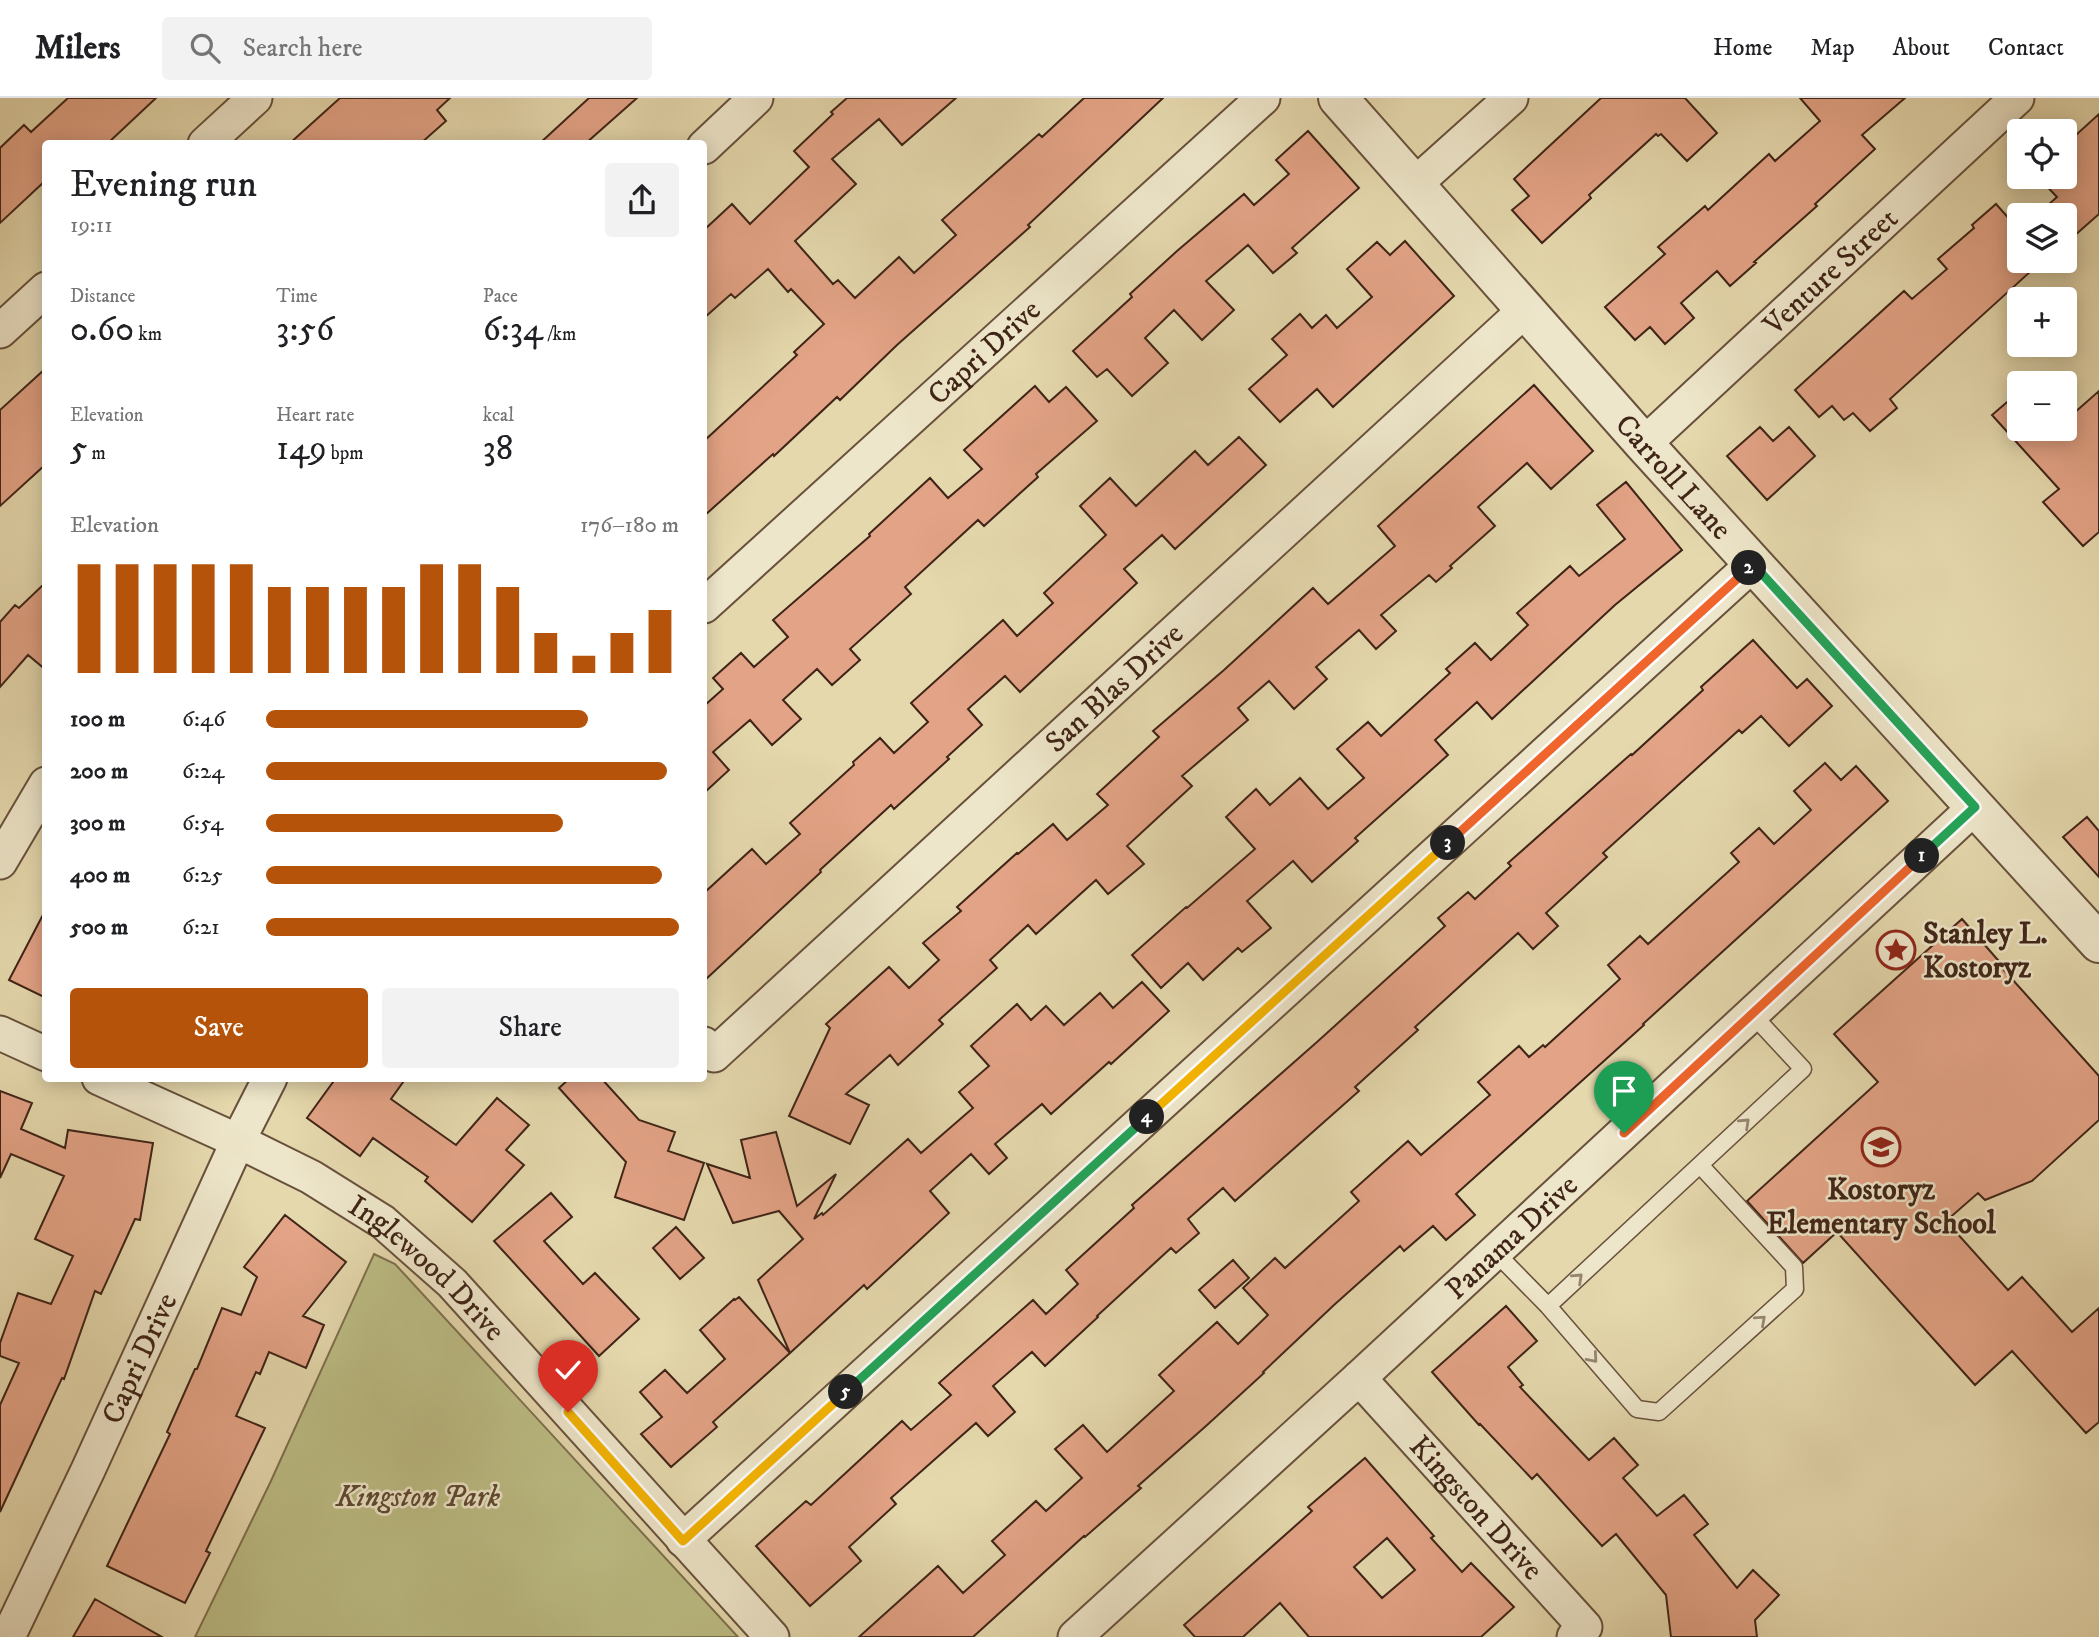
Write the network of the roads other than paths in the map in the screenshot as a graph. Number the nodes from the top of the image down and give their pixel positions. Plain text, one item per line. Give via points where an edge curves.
1 (255, 98) edge
2 (756, 98) edge
3 (1263, 98) edge
4 (1338, 98) edge
5 (1511, 98) edge
6 (2017, 98) edge
7 (209, 140) edge
8 (707, 144) edge
9 (1414, 184) junction
10 (42, 293) edge
11 (1525, 310) junction
12 (0, 331) edge
13 (1644, 444) junction
14 (1753, 564) junction
15 (707, 603) edge
16 (42, 791) edge
17 (1975, 807) junction
18 (0, 862) edge
19 (2099, 943) edge
20 (1752, 1014) junction
21 (0, 1033) edge
22 (707, 1048) edge
23 (42, 1052) edge
24 (108, 1082) edge
25 (268, 1082) edge
26 (238, 1141) junction
27 (1700, 1165) junction
28 (1495, 1252) junction
29 (1548, 1306) junction
30 (1359, 1378) junction
31 (683, 1541) junction
32 (8, 1637) edge
33 (772, 1637) edge
34 (1075, 1637) edge
35 (1574, 1637) edge

1 - 7 street
2 - 8 street
3 - 15 street, Capri Drive
4 - 9 street, Carroll Lane
5 - 9 street
6 - 13 street, Venture Street
9 - 11 street, Carroll Lane
10 - 12 street
11 - 13 street, Carroll Lane
11 - 22 street, San Blas Drive via 713,1055
13 - 14 street, Carroll Lane
14 - 17 street, Carroll Lane
14 - 31 street
16 - 18 street
17 - 19 street, Carroll Lane
17 - 20 street, Panama Drive
27 -> 20 lane via 1803,1069
20 - 28 street, Panama Drive
21 - 23 street
24 - 26 street, Inglewood Drive
25 - 26 street, Capri Drive
26 - 31 street, Inglewood Drive via 311,1177 383,1222 452,1283
26 - 32 street, Capri Drive
29 -> 27 lane
29 -> 27 lane via 1637,1409 1659,1412 1795,1289 1794,1267
28 - 29 lane
28 - 30 street, Panama Drive
30 - 34 street, Panama Drive
30 - 35 street, Kingston Drive via 1585,1627
31 - 33 street, Inglewood Drive

